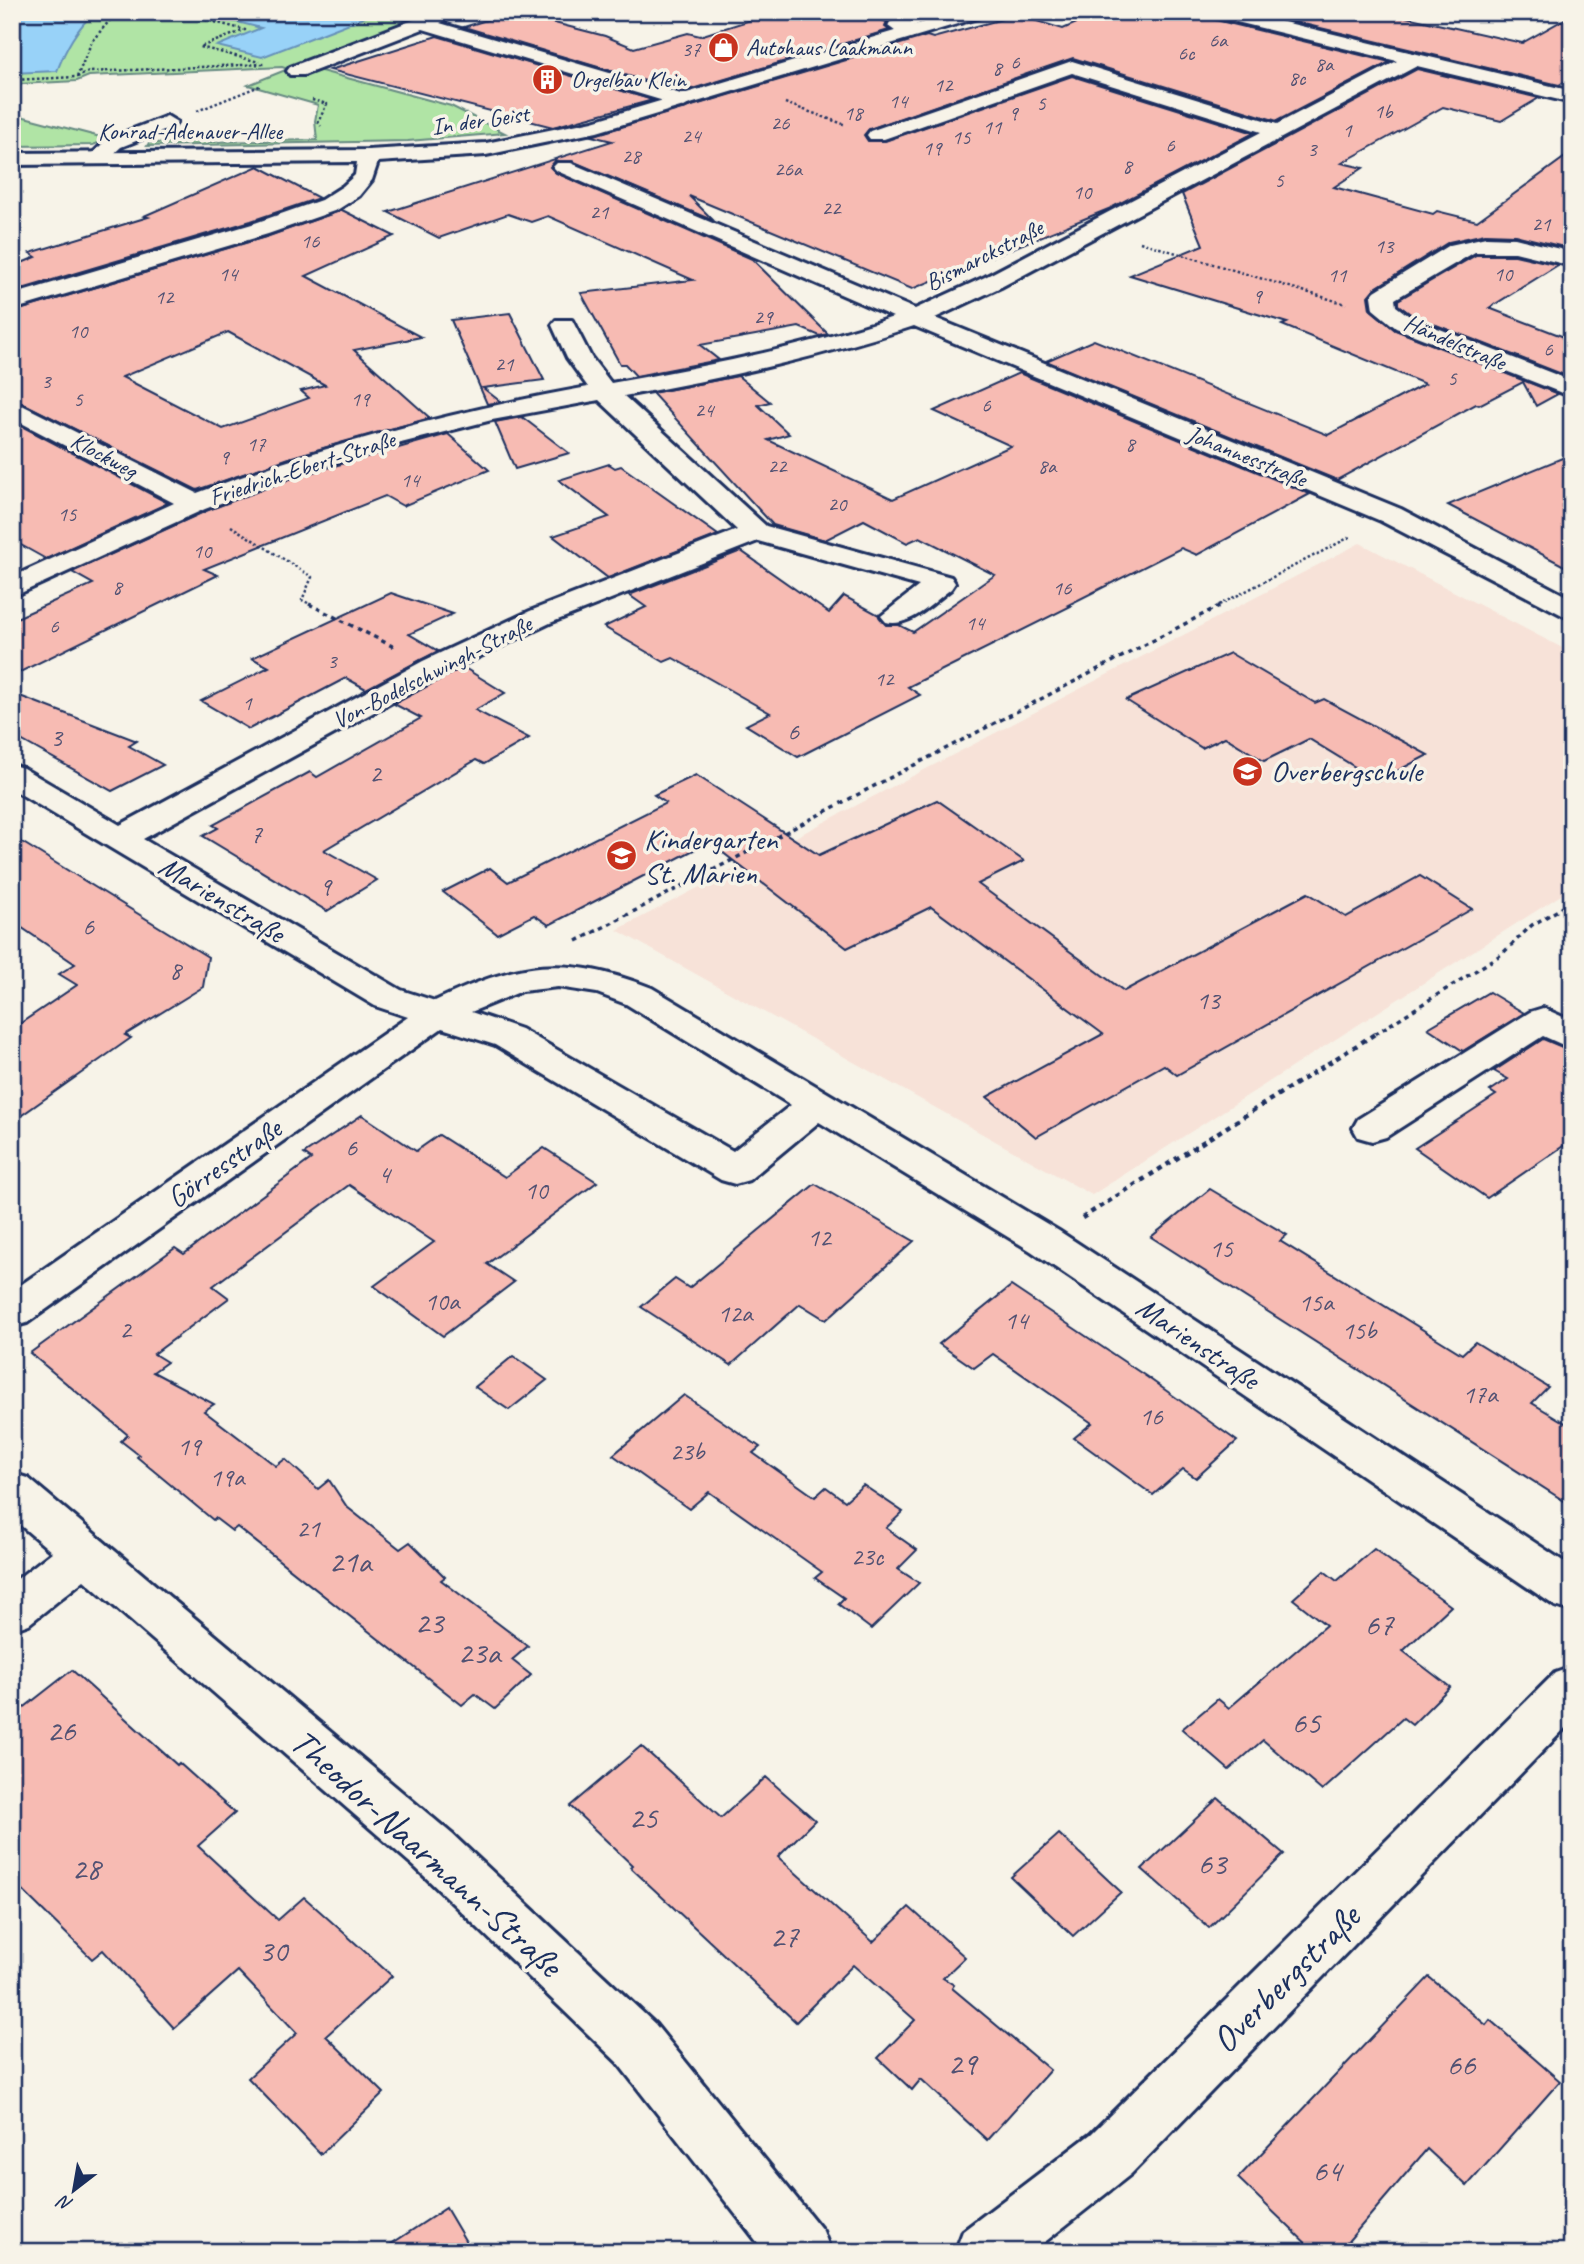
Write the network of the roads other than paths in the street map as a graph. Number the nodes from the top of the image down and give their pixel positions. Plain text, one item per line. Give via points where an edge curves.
1 (449, 12) edge
2 (937, 12) edge
3 (978, 12) edge
4 (1218, 12) edge
5 (421, 23) junction
6 (906, 33) junction
7 (1415, 59) junction
8 (298, 71) dead end
9 (1572, 97) edge
10 (684, 101) junction
11 (167, 122) road end
12 (1276, 130) junction
13 (877, 135) road end
14 (368, 156) junction
15 (99, 157) junction
16 (12, 159) edge
17 (564, 167) dead end
18 (1572, 259) edge
19 (12, 303) edge
20 (915, 318) junction
21 (564, 325) dead end
22 (1572, 390) edge
23 (606, 393) junction
24 (12, 408) edge
25 (195, 503) junction
26 (756, 532) junction
27 (12, 588) edge
28 (1572, 611) edge
29 (896, 616) dead end
30 (12, 775) edge
31 (120, 838) junction
32 (436, 1015) junction
33 (1572, 1037) edge
34 (819, 1102) junction
35 (1372, 1128) dead end
36 (12, 1312) edge
37 (12, 1491) edge
38 (85, 1552) junction
39 (1572, 1592) edge
40 (12, 1609) edge
41 (1572, 1688) edge
42 (802, 2252) edge
43 (984, 2252) edge

1 - 5 street
2 - 6 street via 897,26
3 - 6 street, In der Geist
4 - 7 street
5 - 8 street
5 - 10 street
6 - 10 street, In der Geist
7 - 9 street
7 - 12 street, Bismarckstraße
10 - 14 street, In der Geist via 513,145
11 - 15 street via 114,143
12 - 13 street via 1072,67
12 - 20 street, Bismarckstraße via 993,282
14 - 15 street, Konrad-Adenauer-Allee
14 - 19 street via 365,176 329,205
15 - 16 street, Konrad-Adenauer-Allee
17 - 20 street, Bismarckstraße
18 - 22 street, Händelstraße via 1528,247 1486,244 1460,249 1383,296 1385,309 1404,323
20 - 23 street, Friedrich-Ebert-Straße via 791,356
20 - 28 street, Johannesstraße via 1391,515
21 - 23 street via 579,358
23 - 25 street, Friedrich-Ebert-Straße via 492,412 380,440
23 - 26 street
24 - 25 street, Klockweg
25 - 27 street, Friedrich-Ebert-Straße
26 - 29 street via 941,583
26 - 31 street, Von-Bodelschwingh-Straße via 540,617 434,667
30 - 31 street, Marienstraße
31 - 32 street, Marienstraße via 388,999
32 - 34 street, Marienstraße via 494,987 548,973 608,982
32 - 34 street, Marienstraße via 508,1037 734,1170
32 - 36 street, Görresstraße
33 - 35 street via 1543,1020
34 - 39 street, Marienstraße via 1045,1241
37 - 38 street, Theodor-Naarmann-Straße
38 - 40 street
38 - 42 street, Theodor-Naarmann-Straße via 434,1851 636,2043
41 - 43 street, Overbergstraße via 1111,2154

